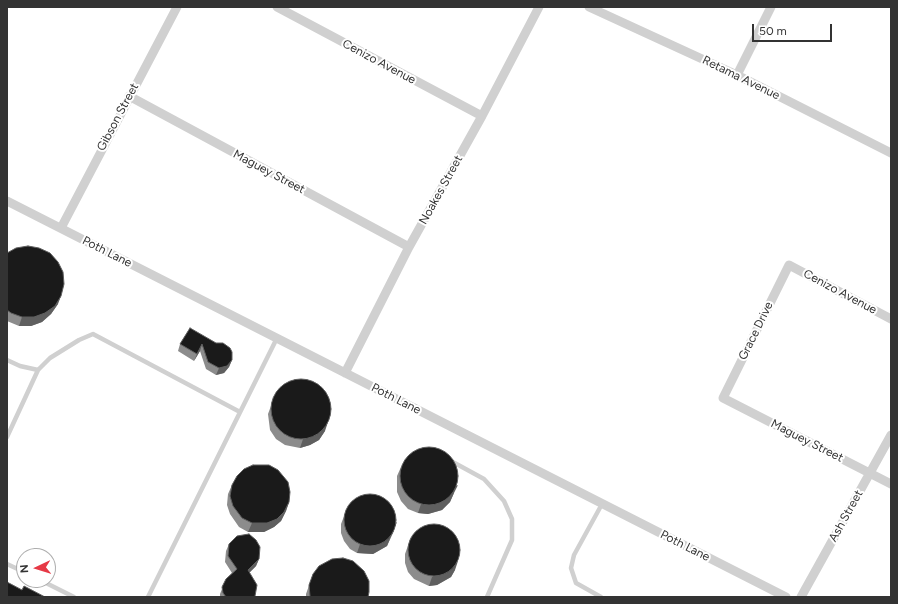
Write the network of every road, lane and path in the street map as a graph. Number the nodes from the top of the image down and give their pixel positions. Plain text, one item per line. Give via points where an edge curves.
1 (177, 7) edge
2 (277, 7) edge
3 (539, 7) edge
4 (589, 7) edge
5 (770, 7) edge
6 (737, 75) junction
7 (129, 96) junction
8 (482, 116) junction
9 (891, 153) edge
10 (7, 201) edge
11 (61, 228) junction
12 (410, 247) junction
13 (789, 265) joint
14 (891, 319) edge
15 (277, 338) junction
16 (7, 360) edge
17 (38, 370) junction
18 (345, 373) junction
19 (723, 398) joint
20 (240, 412) junction
21 (891, 435) edge
22 (7, 437) edge
23 (443, 456) edge
24 (870, 473) junction
25 (891, 484) edge
26 (602, 504) junction
27 (56, 588) edge
28 (772, 594) edge
29 (74, 597) edge
30 (148, 597) edge
31 (487, 597) edge
32 (601, 597) edge
33 (786, 597) edge
34 (801, 597) edge

1 - 7 street, Gibson Street
2 - 8 street, Cenizo Avenue
3 - 8 street, Noakes Street
4 - 6 street, Retama Avenue
5 - 6 street
6 - 9 street, Retama Avenue
7 - 11 street, Gibson Street
7 - 12 street, Maguey Street
8 - 12 street, Noakes Street
10 - 11 street, Poth Lane
11 - 15 street, Poth Lane
12 - 18 street, Noakes Street
13 - 14 street, Cenizo Avenue
13 - 19 street, Grace Drive
15 - 18 street, Poth Lane
15 - 20 lane
16 - 17 lane
17 - 20 lane via 50,358 93,334
17 - 22 lane
18 - 26 street, Poth Lane
19 - 24 street, Maguey Street
20 - 30 lane
21 - 24 street, Ash Street
23 - 31 lane via 484,479 504,501 512,520 512,540
24 - 25 street, Maguey Street
24 - 34 street, Ash Street
26 - 28 street, Poth Lane
26 - 32 lane via 574,555 571,568 576,583
27 - 29 lane
28 - 33 street, Poth Lane

